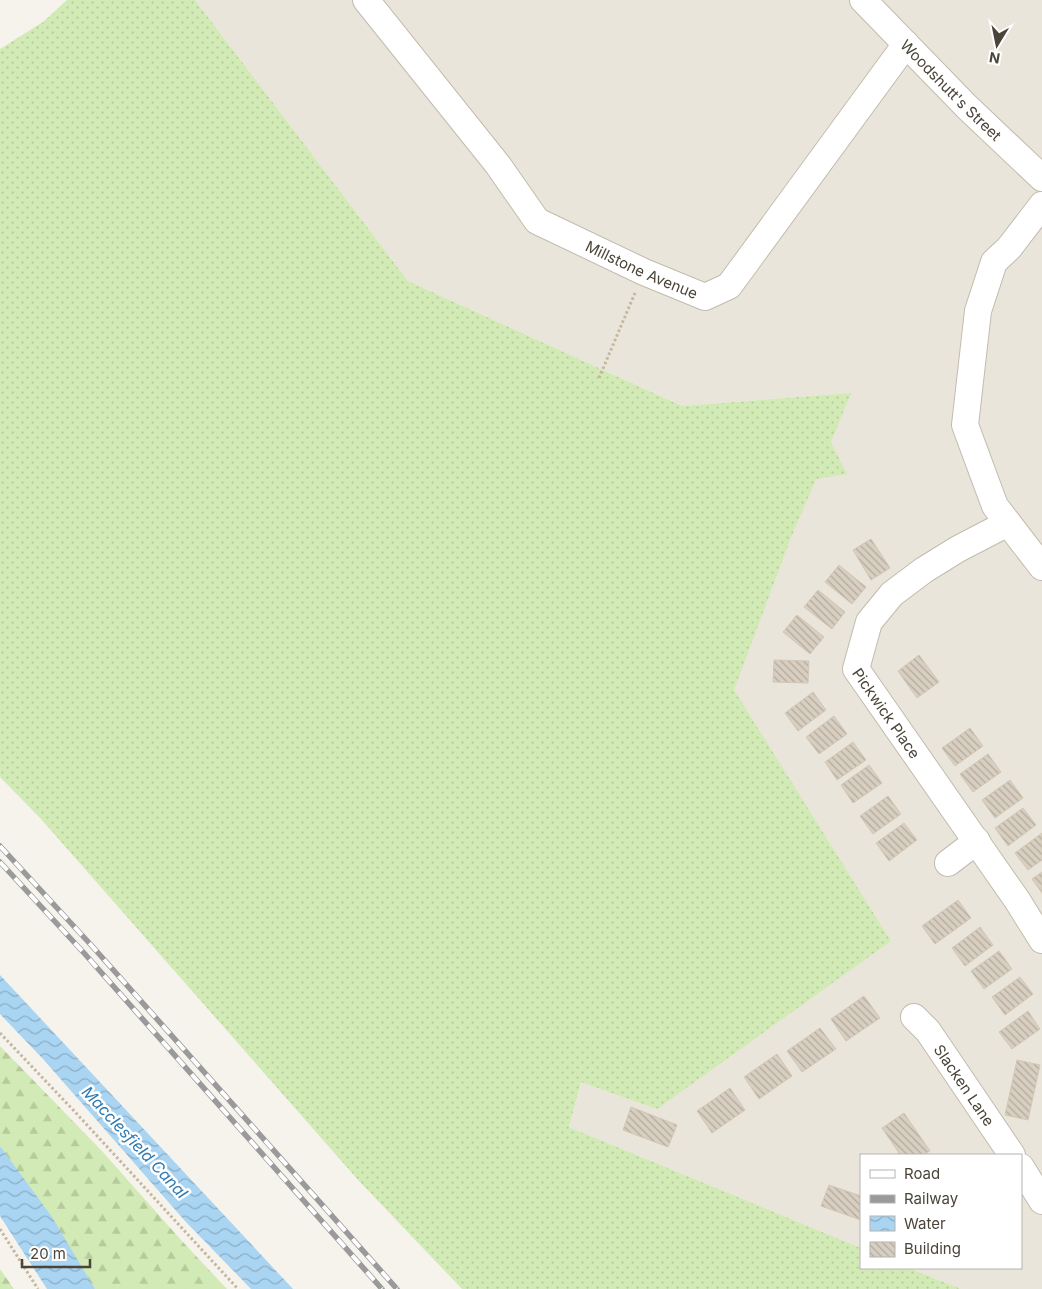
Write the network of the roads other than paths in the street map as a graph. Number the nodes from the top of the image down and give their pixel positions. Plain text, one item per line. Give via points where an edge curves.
1 (366, 0) edge
2 (863, 0) edge
3 (906, 44) junction
4 (1042, 178) edge
5 (1042, 205) edge
6 (1008, 523) junction
7 (1042, 567) edge
8 (977, 841) junction
9 (948, 863) dead end
10 (1042, 940) edge
11 (914, 1017) dead end
12 (1011, 1154) edge
13 (1022, 1169) edge
14 (1042, 1201) edge

1 - 3 street, Millstone Avenue via 498,165 537,221 705,297 728,286
2 - 3 street, Woodshutt's Street
3 - 4 street, Woodshutt's Street via 967,108
5 - 6 street via 994,262 978,311 971,364 965,425 996,506
6 - 7 street
6 - 8 street, Pickwick Place via 933,564 892,594 869,622 856,669
8 - 9 street
8 - 10 street, Pickwick Place
11 - 12 street, Slacken Lane via 928,1031
13 - 14 street

